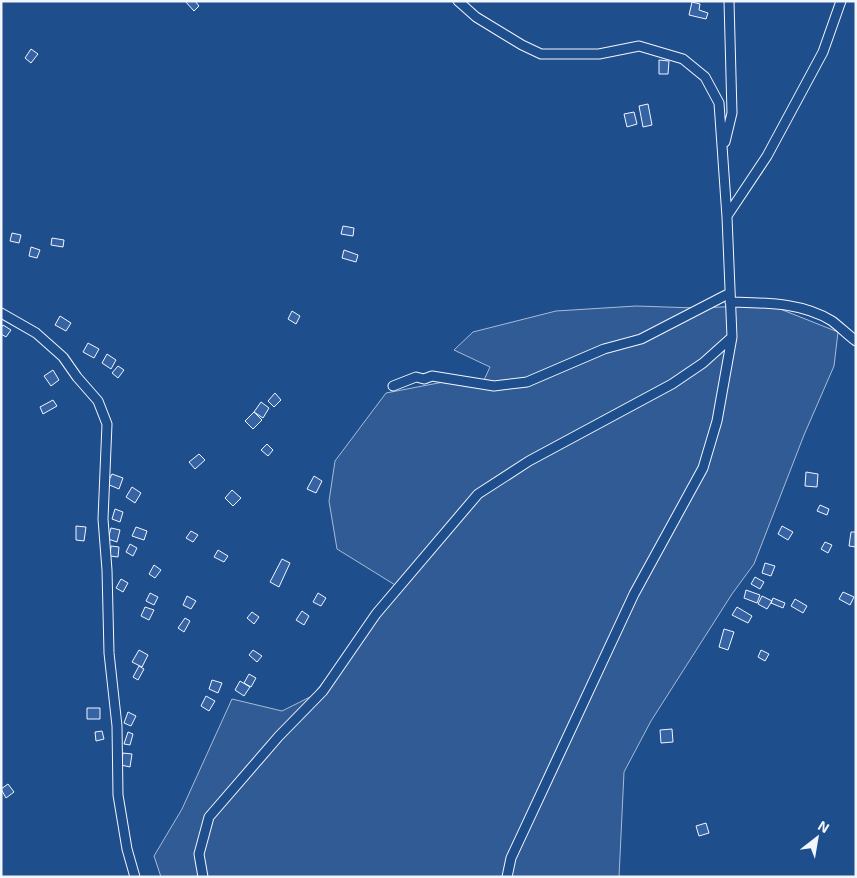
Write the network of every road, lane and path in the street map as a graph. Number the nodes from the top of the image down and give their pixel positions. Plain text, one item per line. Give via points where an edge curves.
1 (458, 1) edge
2 (729, 1) edge
3 (841, 1) edge
4 (722, 152) junction
5 (727, 217) junction
6 (730, 298) junction
7 (1, 313) edge
8 (732, 337) junction
9 (856, 341) edge
10 (393, 386) dead end
11 (135, 877) edge
12 (203, 877) edge
13 (507, 877) edge

1 - 4 street via 476,17 541,54 599,54 639,46 683,59 704,77 719,103
2 - 4 street via 732,112
3 - 5 street via 823,52 767,156
4 - 5 street
5 - 6 street
6 - 8 street
6 - 9 street via 813,312
6 - 10 street via 641,339 604,349 527,382 494,386 432,376 416,377
7 - 11 street via 36,333 63,357 98,401 107,424 103,519 109,653 117,726 118,795
8 - 12 street via 703,363 672,384 529,461 478,494 376,614 323,691 209,817 198,854
8 - 13 street via 717,421 704,468 634,594 511,858

